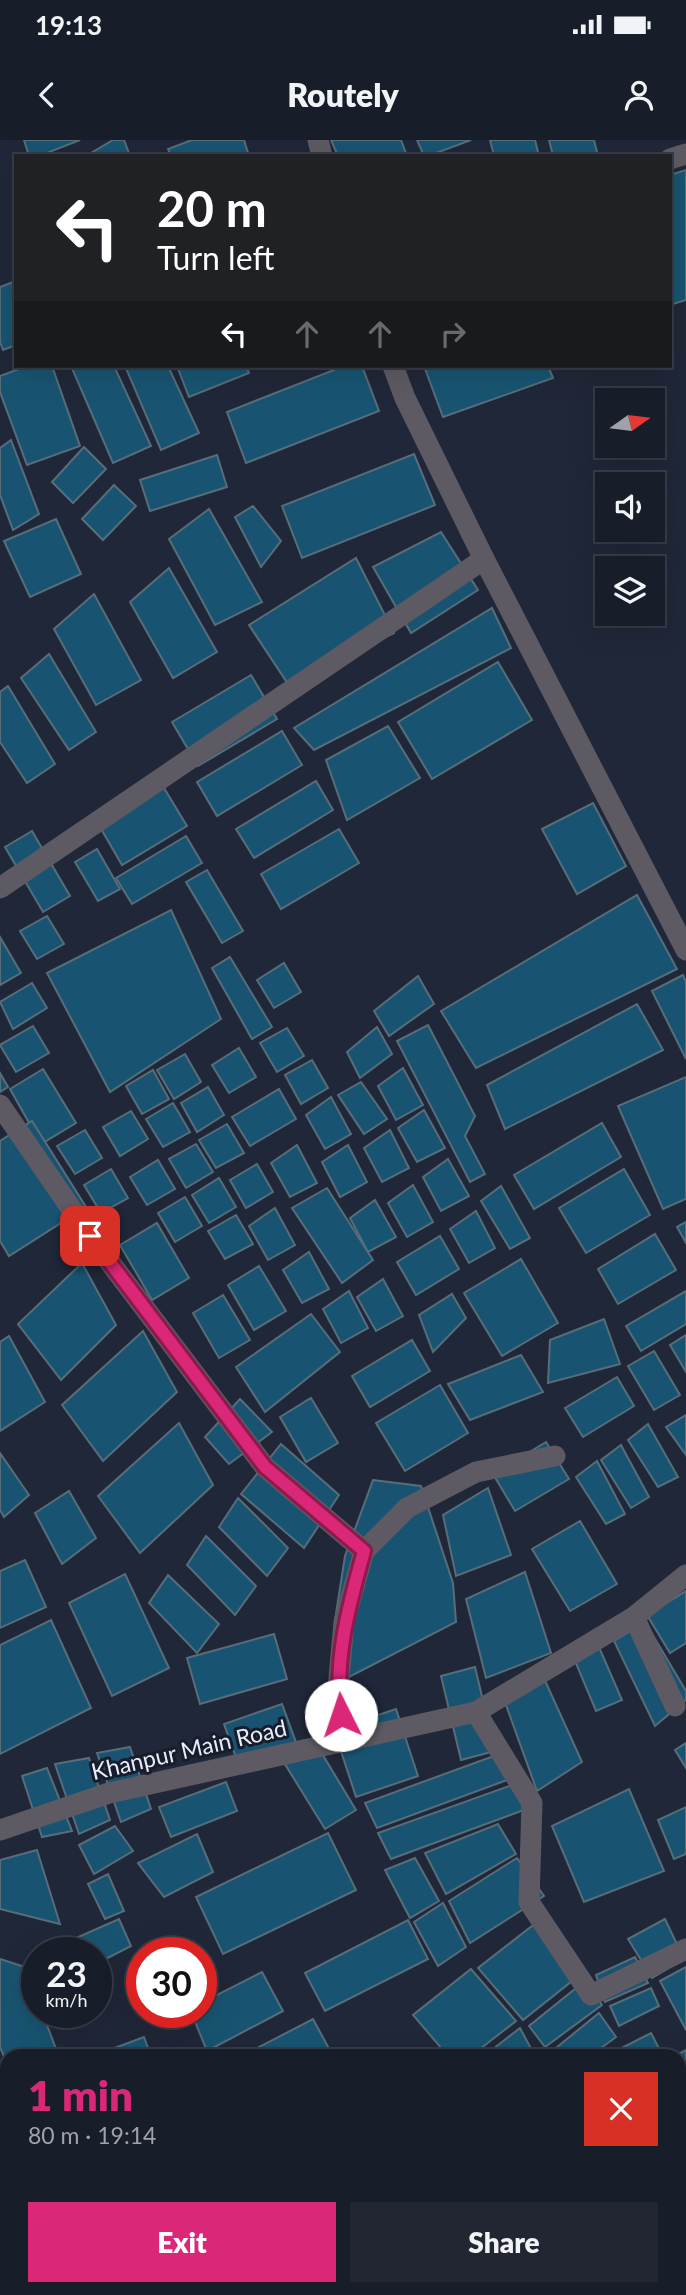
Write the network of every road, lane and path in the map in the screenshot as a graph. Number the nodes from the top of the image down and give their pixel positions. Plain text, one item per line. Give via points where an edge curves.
1 (394, 368) edge
2 (484, 559) junction
3 (0, 888) edge
4 (686, 950) edge
5 (0, 1105) edge
6 (555, 1456) dead end
7 (364, 1551) junction
8 (686, 1575) edge
9 (634, 1618) junction
10 (675, 1706) dead end
11 (476, 1712) junction
12 (344, 1741) junction
13 (0, 1830) edge
14 (686, 1949) edge

1 - 2 street
2 - 3 street
2 - 4 street
5 - 7 street via 90,1236 265,1467
6 - 7 street via 476,1472 407,1508
7 - 12 street via 344,1622 338,1689
8 - 9 street, Khanpur Main Road
9 - 10 street
9 - 11 street, Khanpur Main Road
11 - 12 street, Khanpur Main Road
11 - 14 street via 532,1803 529,1902 590,1995
12 - 13 street, Khanpur Main Road via 109,1793

